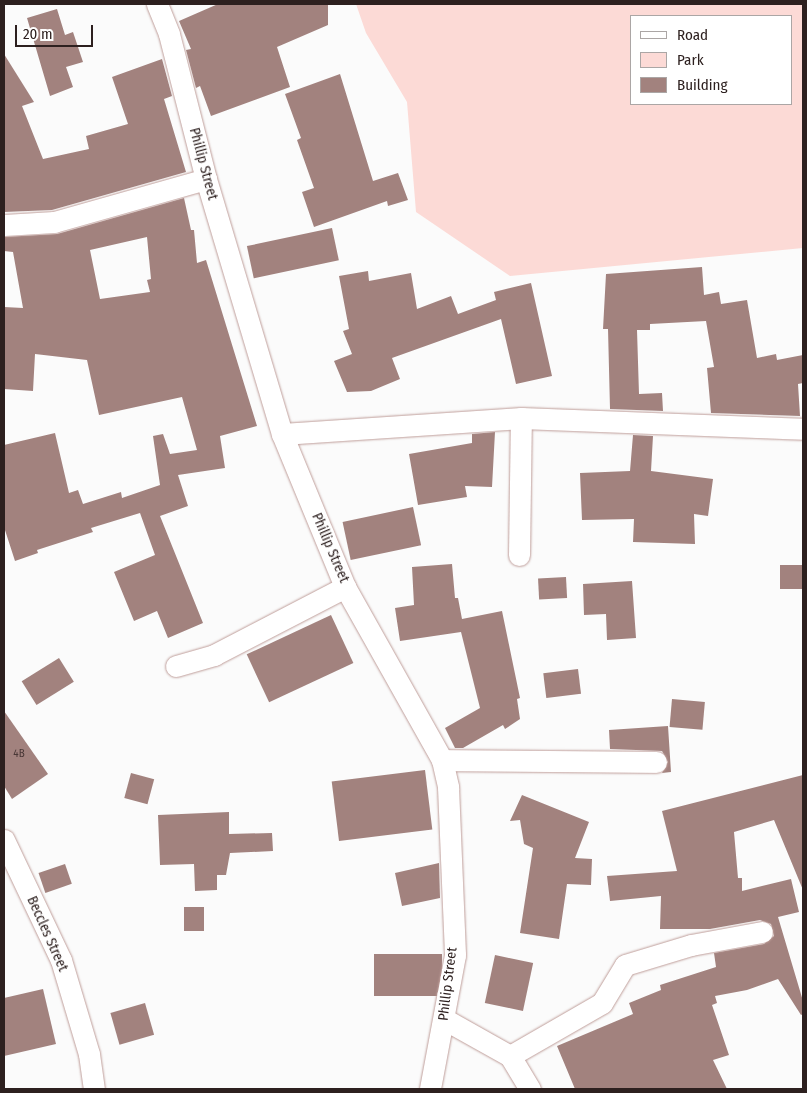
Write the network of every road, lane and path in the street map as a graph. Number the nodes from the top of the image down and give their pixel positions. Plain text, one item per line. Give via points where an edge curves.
1 (157, 4) edge
2 (206, 179) junction
3 (4, 225) edge
4 (521, 418) junction
5 (803, 430) edge
6 (282, 434) junction
7 (519, 555) dead end
8 (345, 587) junction
9 (176, 666) dead end
10 (442, 760) junction
11 (656, 762) dead end
12 (4, 840) edge
13 (762, 932) dead end
14 (444, 1019) junction
15 (510, 1056) junction
16 (94, 1089) edge
17 (430, 1089) edge
18 (530, 1089) edge

1 - 2 street, Phillip Street via 169,34
2 - 3 street via 54,222
2 - 6 street, Phillip Street
4 - 5 street
4 - 6 street
4 - 7 street
6 - 8 street, Phillip Street
8 - 9 street via 214,655
8 - 10 street, Phillip Street
10 - 11 street
10 - 14 street, Phillip Street via 448,787 454,954
12 - 16 street, Beccles Street via 61,960 90,1054
13 - 15 street via 691,945 625,965 602,1003
14 - 15 street
14 - 17 street, Phillip Street
15 - 18 street

